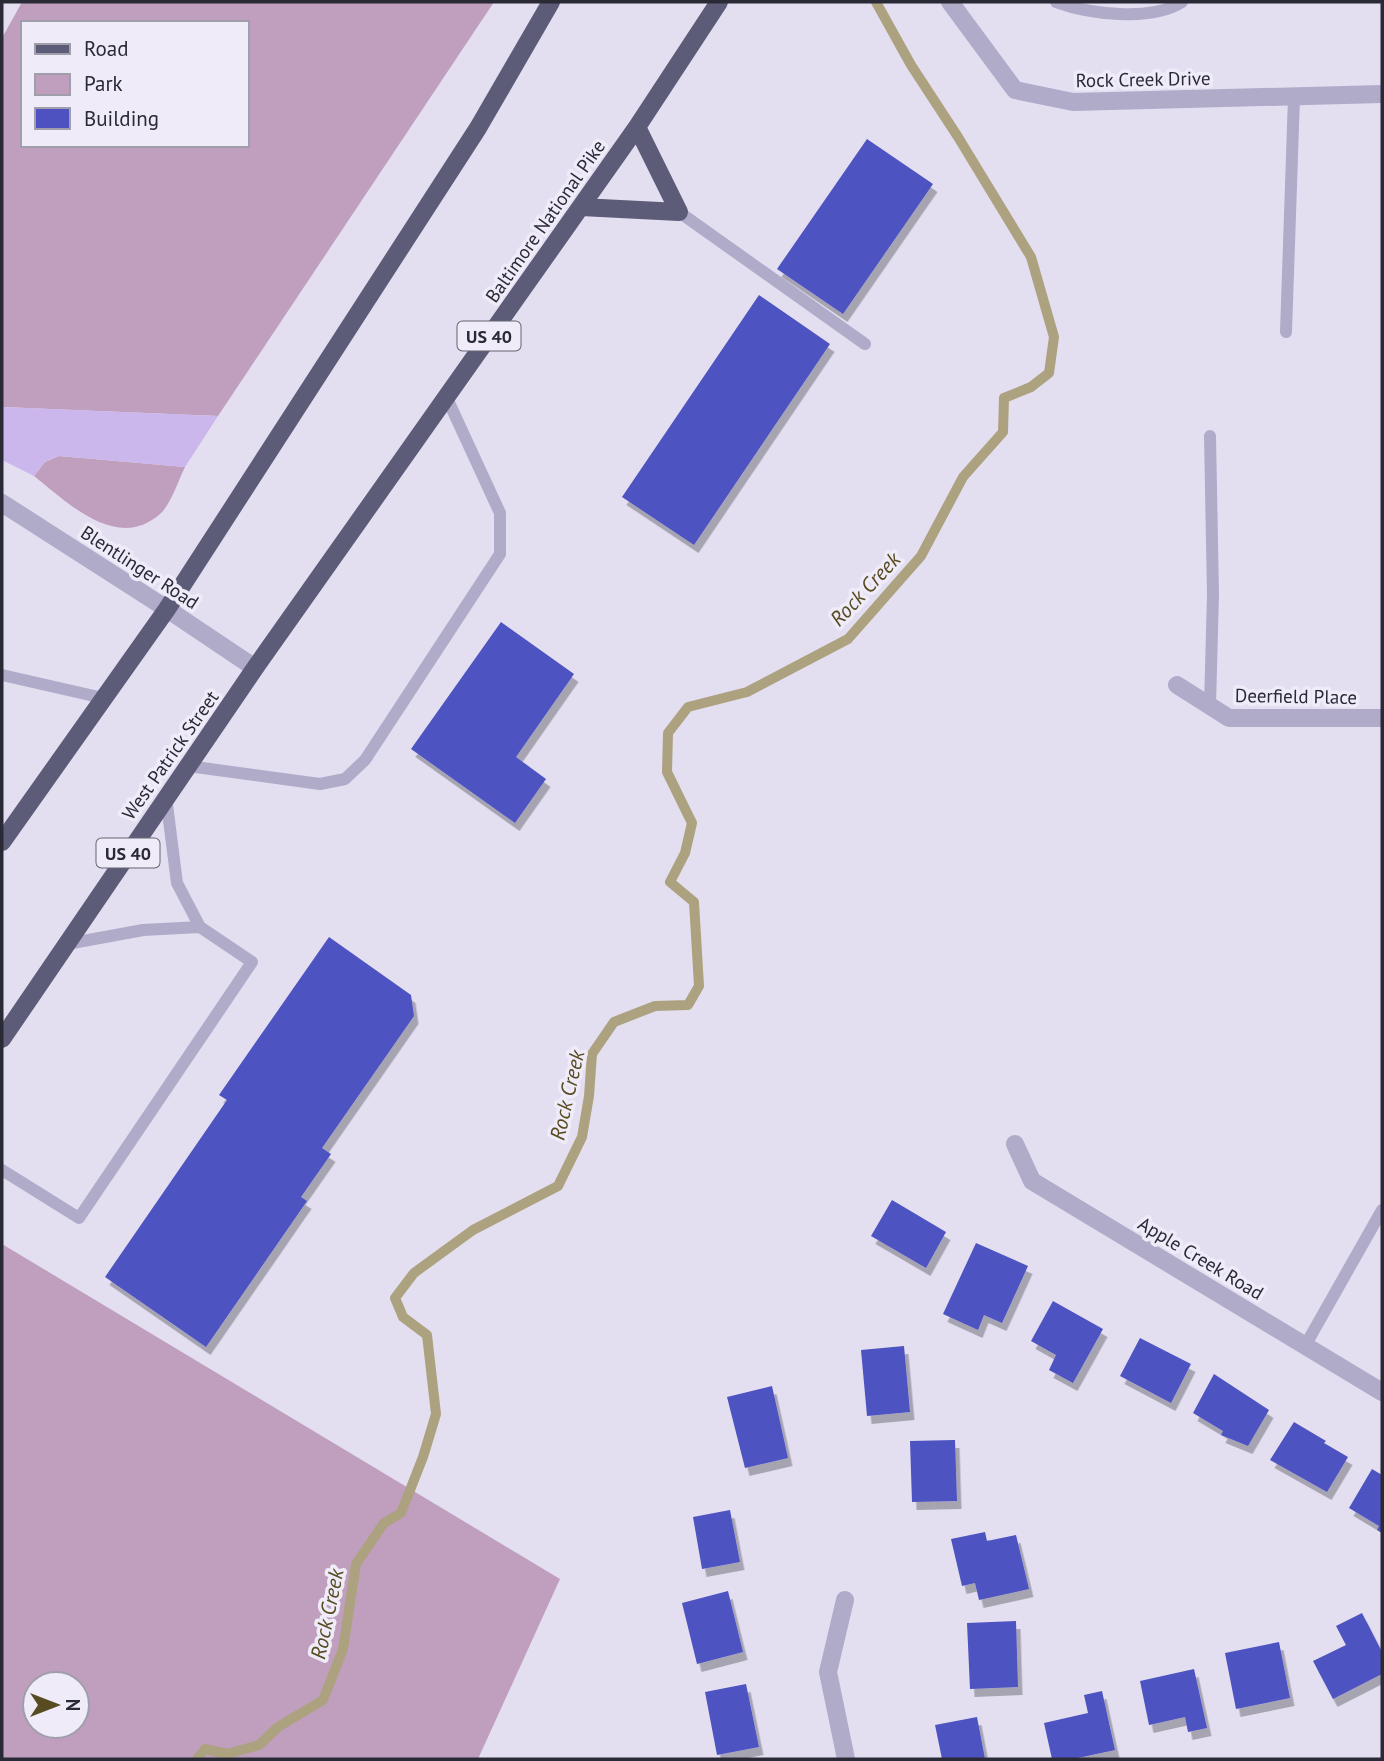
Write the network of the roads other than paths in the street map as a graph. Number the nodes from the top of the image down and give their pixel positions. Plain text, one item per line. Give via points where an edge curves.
1 (551, 2) edge
2 (719, 2) edge
3 (950, 2) edge
4 (1056, 2) edge
5 (1182, 2) edge
6 (1382, 94) edge
7 (1294, 97) junction
8 (638, 127) junction
9 (580, 207) junction
10 (679, 212) junction
11 (1286, 332) dead end
12 (865, 344) dead end
13 (446, 396) junction
14 (1210, 436) dead end
15 (2, 503) edge
16 (167, 609) junction
17 (255, 668) junction
18 (2, 675) edge
19 (1177, 685) dead end
20 (103, 698) junction
21 (1210, 705) junction
22 (1382, 718) edge
23 (188, 766) junction
24 (166, 797) junction
25 (2, 842) edge
26 (200, 927) junction
27 (67, 944) junction
28 (2, 1039) edge
29 (1015, 1144) dead end
30 (2, 1170) edge
31 (1382, 1210) edge
32 (1305, 1346) junction
33 (1382, 1392) edge
34 (845, 1600) dead end
35 (846, 1759) edge

1 - 16 main road via 478,128
2 - 8 main road, Baltimore National Pike / US 40
3 - 7 street, Rock Creek Drive via 1015,90 1073,102
4 - 5 lane via 1119,14 1158,13
6 - 7 street, Rock Creek Drive
7 - 11 lane
8 - 9 main road, Baltimore National Pike / US 40
8 - 10 main road
9 - 10 main road
9 - 13 main road, Baltimore National Pike / US 40
10 - 12 lane
13 - 17 main road, Baltimore National Pike / US 40
13 - 23 lane via 499,513 499,554 365,760 345,779 320,784
14 - 21 lane
15 - 16 street, Blentlinger Road
16 - 17 street, Blentlinger Road
16 - 20 main road
17 - 23 main road, West Patrick Street / US 40
18 - 20 lane
19 - 21 street, Deerfield Place
20 - 25 main road
21 - 22 street, Deerfield Place via 1228,718
23 - 24 main road, West Patrick Street / US 40
24 - 26 lane via 177,883
24 - 27 main road, West Patrick Street / US 40
26 - 27 lane via 143,930
26 - 30 lane via 252,962 79,1218
27 - 28 main road, West Patrick Street / US 40
29 - 32 street, Apple Creek Road via 1032,1181
31 - 32 lane
32 - 33 street, Apple Creek Road
34 - 35 street via 828,1672

